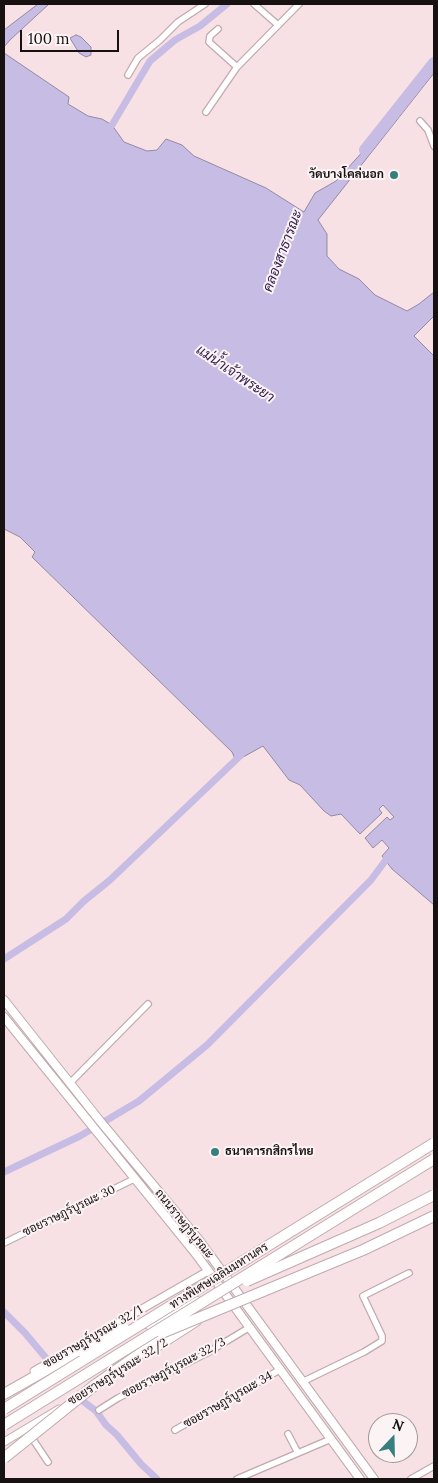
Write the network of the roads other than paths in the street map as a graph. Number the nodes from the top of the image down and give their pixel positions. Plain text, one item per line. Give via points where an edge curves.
1 (205, 4) edge
2 (254, 4) edge
3 (299, 4) edge
4 (278, 25) junction
5 (218, 29) dead end
6 (237, 67) junction
7 (128, 74) dead end
8 (206, 112) dead end
9 (420, 121) dead end
10 (434, 146) edge
11 (4, 1000) edge
12 (148, 1004) dead end
13 (4, 1017) edge
14 (70, 1083) junction
15 (434, 1143) edge
16 (434, 1159) edge
17 (134, 1179) junction
18 (434, 1195) edge
19 (434, 1216) edge
20 (4, 1242) edge
21 (208, 1271) junction
22 (409, 1273) dead end
23 (231, 1301) junction
24 (197, 1302) junction
25 (181, 1325) junction
26 (250, 1327) junction
27 (108, 1345) dead end
28 (114, 1356) dead end
29 (281, 1369) junction
30 (302, 1382) junction
31 (4, 1389) edge
32 (4, 1394) edge
33 (4, 1409) edge
34 (98, 1410) dead end
35 (4, 1425) edge
36 (26, 1429) junction
37 (175, 1430) dead end
38 (288, 1434) dead end
39 (331, 1439) junction
40 (4, 1442) edge
41 (298, 1453) junction
42 (4, 1458) edge
43 (48, 1462) dead end
44 (434, 1466) edge
45 (239, 1479) edge
46 (360, 1479) edge
47 (374, 1479) edge
48 (411, 1479) edge

1 - 7 street via 178,22 138,58
2 - 4 street
3 - 4 street
4 - 6 street
5 - 6 street via 210,36 209,42
6 - 8 street
9 - 10 street via 428,130
11 - 14 main road, ถนนราษฎร์บูรณะ
12 - 14 street
13 - 17 main road, ถนนราษฎร์บูรณะ
14 - 30 main road, ถนนราษฎร์บูรณะ via 199,1240
15 - 33 highway, ทางพิเศษเฉลิมมหานคร, bridge
16 - 35 highway, ทางพิเศษเฉลิมมหานคร, bridge
17 - 20 street, ซอยราษฎร์บูรณะ 30
17 - 21 main road, ถนนราษฎร์บูรณะ
18 - 24 highway, bridge via 379,1223
19 - 25 highway, bridge via 370,1247
21 - 23 main road, ถนนราษฎร์บูรณะ
21 - 31 street, ซอยราษฎร์บูรณะ 32/1
22 - 30 street via 363,1296 382,1341
23 - 26 main road, ถนนราษฎร์บูรณะ
23 - 36 street, ซอยราษฎร์บูรณะ 32/2
24 - 27 highway, bridge
24 - 32 highway, bridge via 115,1332
25 - 28 highway, bridge
25 - 42 highway, bridge via 108,1374
26 - 29 main road, ถนนราษฎร์บูรณะ
26 - 34 street, ซอยราษฎร์บูรณะ 32/3
29 - 37 street, ซอยราษฎร์บูรณะ 34
29 - 39 main road, ถนนราษฎร์บูรณะ
30 - 47 main road, ถนนราษฎร์บูรณะ
36 - 40 street, ซอยราษฎร์บูรณะ 32/2
36 - 43 street
38 - 41 street
39 - 41 street
39 - 46 main road, ถนนราษฎร์บูรณะ
41 - 45 street
44 - 48 street

